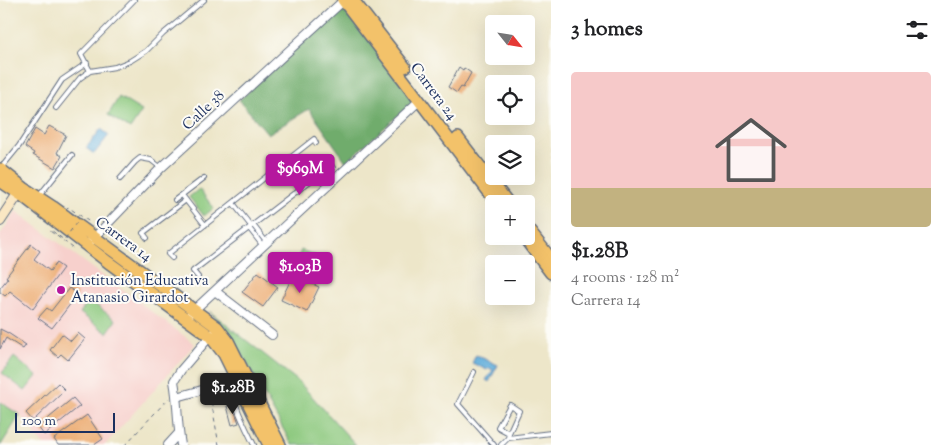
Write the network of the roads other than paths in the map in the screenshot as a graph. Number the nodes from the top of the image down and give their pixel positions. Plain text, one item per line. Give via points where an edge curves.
1 (134, 0) edge
2 (204, 0) edge
3 (346, 0) edge
4 (87, 63) junction
5 (90, 71) junction
6 (423, 97) junction
7 (56, 108) dead end
8 (316, 143) dead end
9 (72, 155) dead end
10 (162, 168) junction
11 (333, 168) dead end
12 (0, 169) edge
13 (204, 178) dead end
14 (120, 180) dead end
15 (0, 181) edge
16 (21, 191) junction
17 (182, 195) junction
18 (492, 195) edge
19 (502, 195) edge
20 (176, 200) dead end
21 (186, 200) junction
22 (35, 201) junction
23 (233, 203) junction
24 (0, 221) edge
25 (205, 225) junction
26 (251, 227) junction
27 (147, 238) dead end
28 (535, 238) edge
29 (90, 242) junction
30 (265, 244) junction
31 (530, 245) edge
32 (112, 258) junction
33 (172, 258) dead end
34 (551, 259) edge
35 (551, 273) edge
36 (198, 277) dead end
37 (215, 291) junction
38 (195, 309) junction
39 (186, 318) junction
40 (214, 331) junction
41 (272, 335) dead end
42 (474, 372) dead end
43 (234, 375) junction
44 (209, 388) road end
45 (173, 397) junction
46 (256, 420) junction
47 (244, 425) junction
48 (179, 433) junction
49 (509, 433) junction
50 (551, 433) edge
51 (508, 438) junction
52 (168, 445) edge
53 (182, 445) edge
54 (254, 445) edge
55 (269, 445) edge
56 (280, 445) edge
57 (494, 445) edge
58 (500, 445) edge

1 - 4 lane via 81,54
2 - 5 lane via 146,51 115,67
3 - 6 main road, Carrera 24
3 - 10 street, Calle 38
4 - 5 lane
4 - 12 lane via 62,80 20,146
5 - 7 lane via 80,78
6 - 18 main road, Carrera 24
6 - 19 main road, Carrera 24
6 - 30 street
8 - 23 lane via 314,139
9 - 22 lane
10 - 14 lane via 151,160 140,158
10 - 29 street, Calle 38
11 - 26 lane via 331,165
12 - 16 main road, Carrera 14
13 - 17 lane
15 - 16 main road, Carrera 14
16 - 22 main road, Carrera 14
16 - 24 street
17 - 20 lane
17 - 21 lane
21 - 25 lane
21 - 27 lane via 143,233
22 - 29 main road, Carrera 14 via 53,207
23 - 25 lane
23 - 26 lane
25 - 33 lane via 168,254
26 - 30 lane
26 - 36 lane via 193,271
28 - 34 main road
29 - 32 main road, Carrera 14
30 - 37 street
31 - 35 main road
32 - 38 main road, Carrera 14
32 - 39 main road, Carrera 14
37 - 38 street
37 - 41 street
38 - 39 street
38 - 40 main road, Carrera 14
39 - 40 main road, Carrera 14
40 - 43 main road, Carrera 14
40 - 45 street via 174,381
40 - 56 main road, Carrera 14 via 228,341
42 - 57 lane via 458,404
43 - 46 main road, Carrera 14
43 - 47 lane via 231,388
44 - 45 street
45 - 48 street
46 - 47 lane
46 - 55 main road, Carrera 14
47 - 54 lane
48 - 52 street
48 - 53 street
49 - 49 lane via 520,411 510,405 498,427
49 - 51 lane
50 - 51 lane
51 - 58 lane

